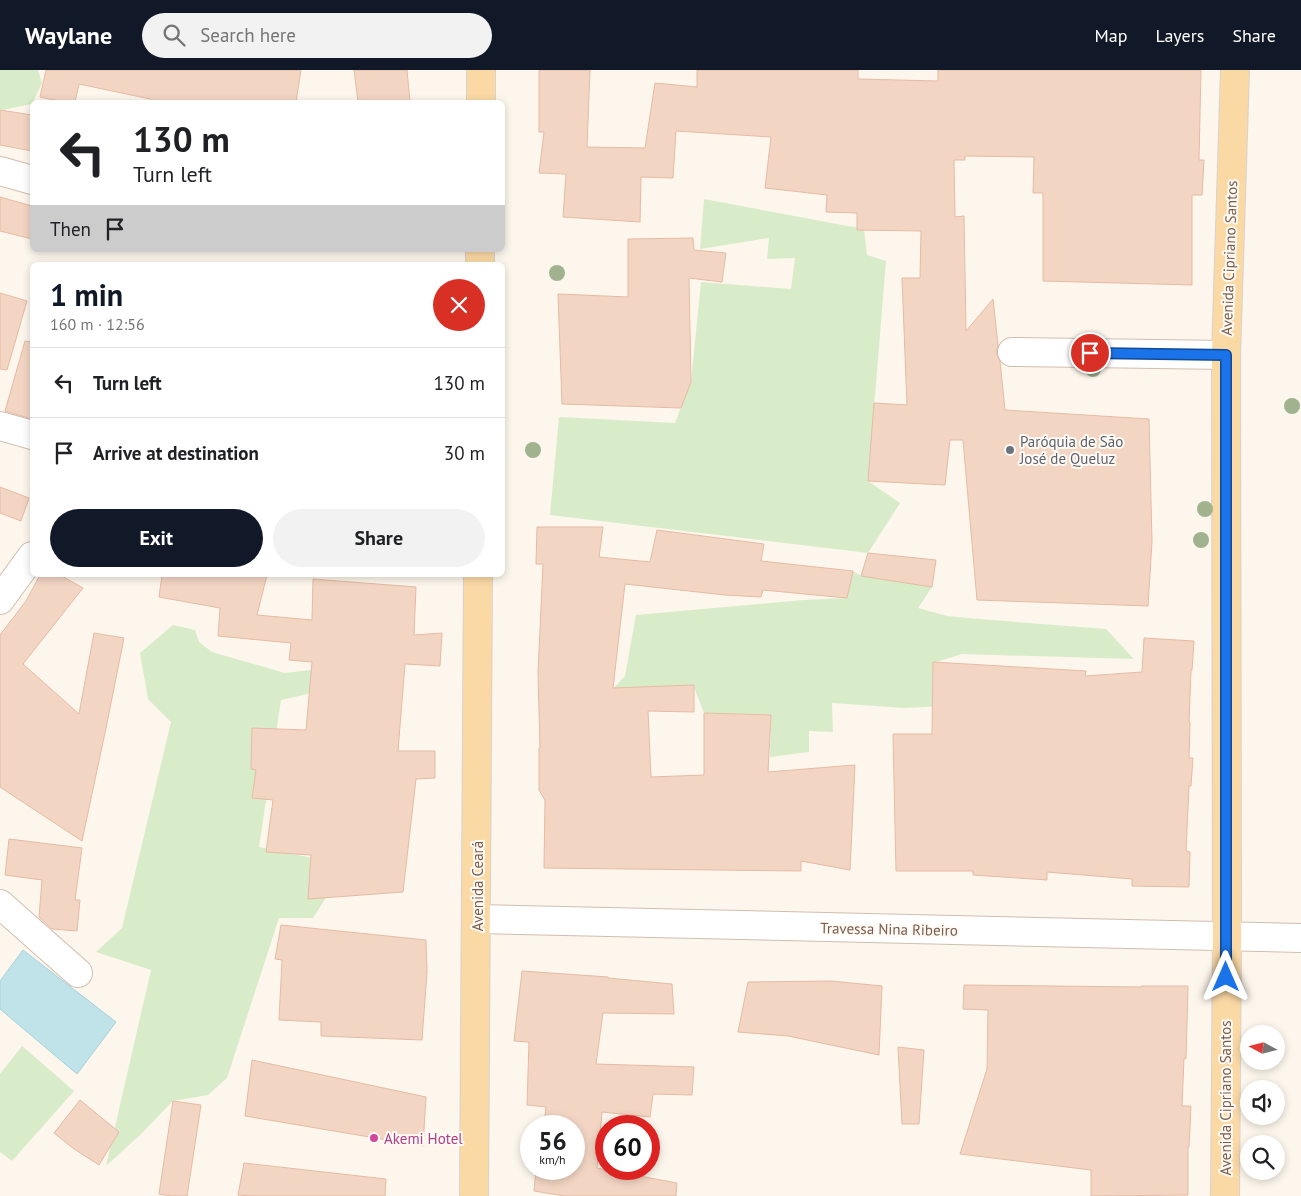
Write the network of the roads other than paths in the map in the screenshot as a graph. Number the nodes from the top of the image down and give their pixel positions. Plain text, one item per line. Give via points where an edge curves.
1 (481, 70) edge
2 (1235, 70) edge
3 (480, 100) edge
4 (0, 171) edge
5 (30, 179) edge
6 (1012, 352) dead end
7 (1226, 355) junction
8 (0, 426) edge
9 (30, 434) edge
10 (30, 559) edge
11 (478, 577) edge
12 (0, 600) edge
13 (0, 904) edge
14 (477, 920) junction
15 (1227, 937) junction
16 (1301, 938) edge
17 (78, 974) dead end
18 (474, 1196) edge
19 (1224, 1196) edge

1 - 3 main road
2 - 7 main road, Avenida Cipriano Santos
4 - 5 street
6 - 7 street
7 - 15 main road, Avenida Cipriano Santos
8 - 9 street
10 - 12 street
11 - 14 main road, Avenida Ceará
13 - 17 street
14 - 15 street, Travessa Nina Ribeiro
14 - 18 main road, Avenida Ceará
15 - 16 street, Travessa Nina Ribeiro
15 - 19 main road, Avenida Cipriano Santos

